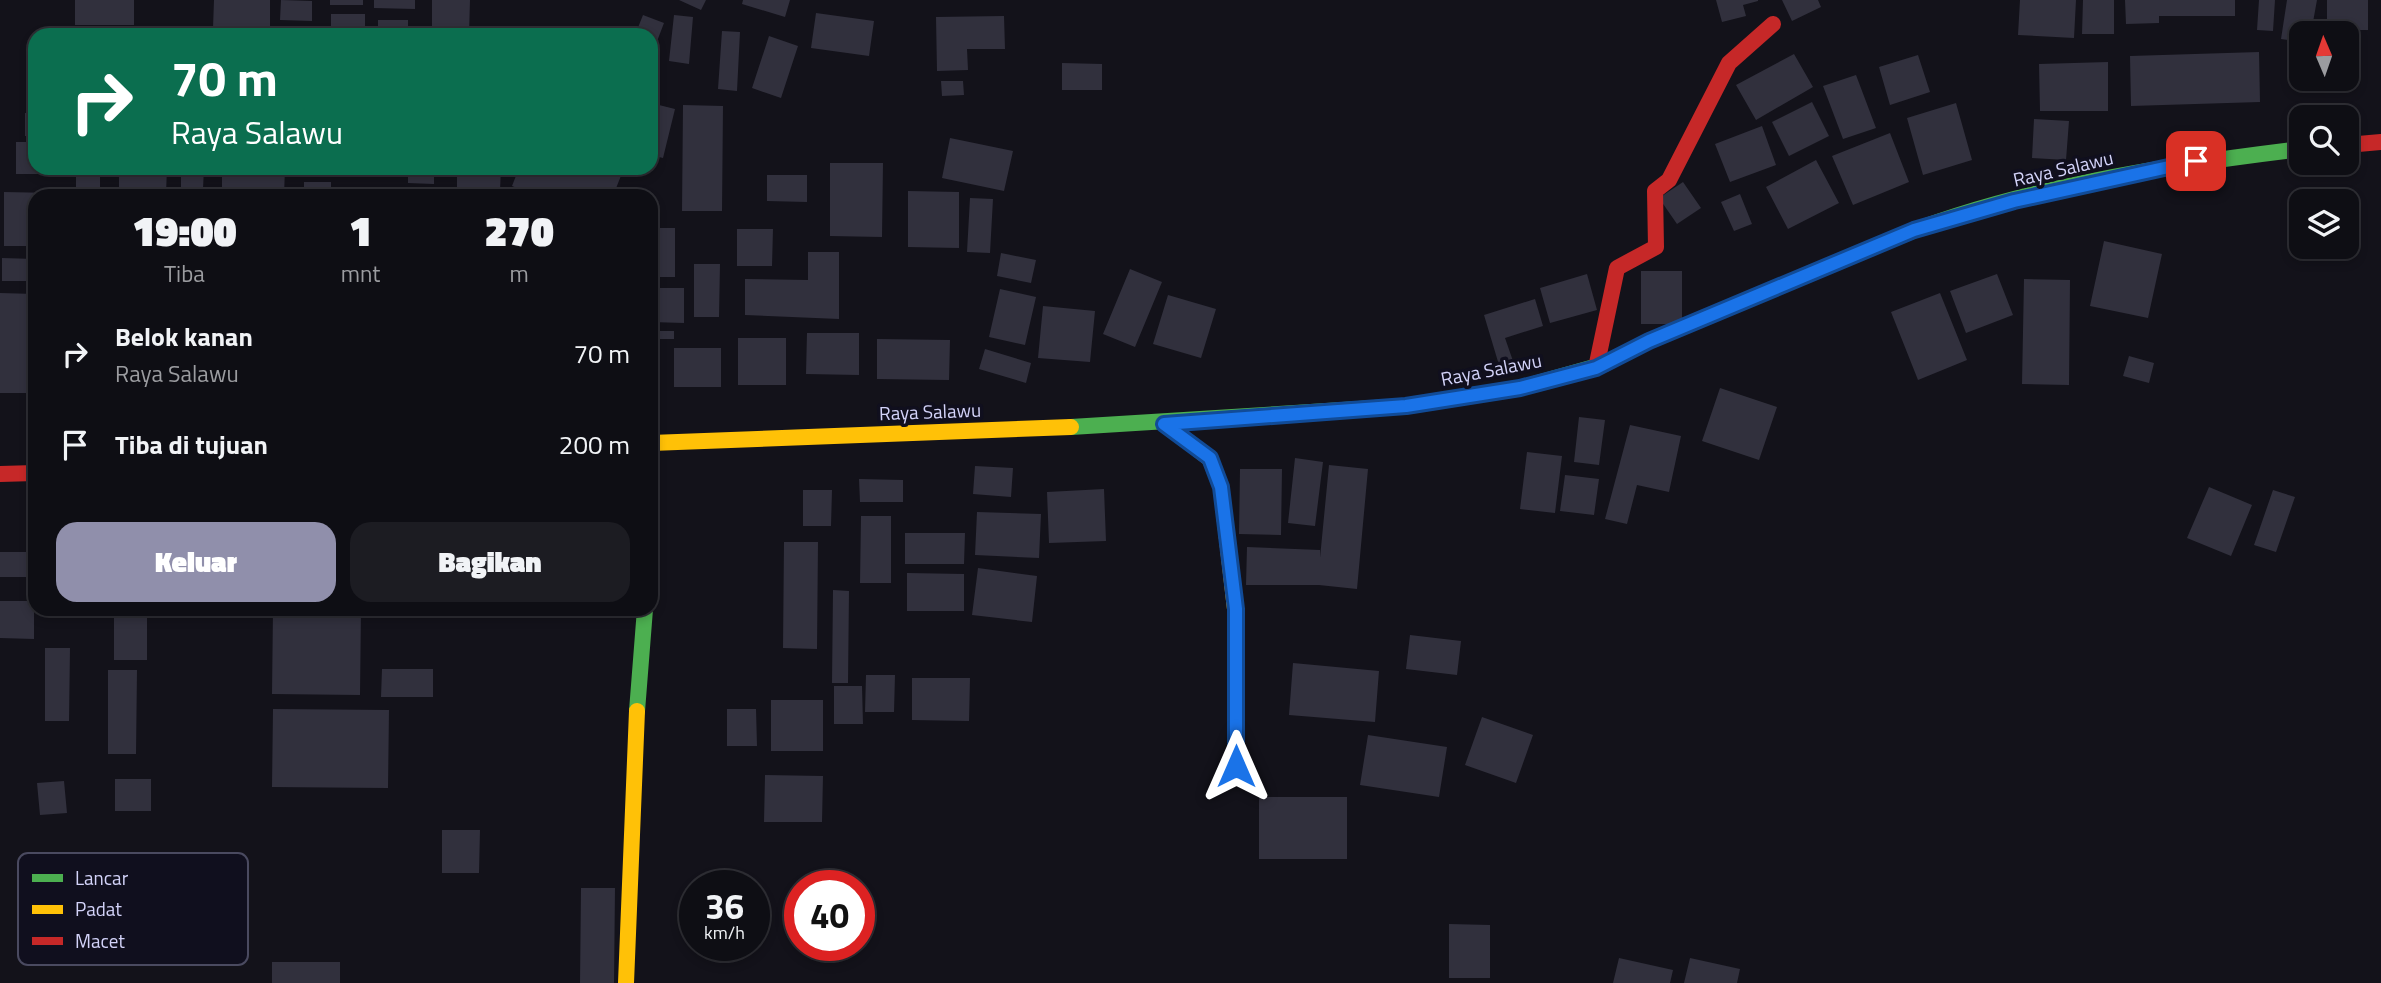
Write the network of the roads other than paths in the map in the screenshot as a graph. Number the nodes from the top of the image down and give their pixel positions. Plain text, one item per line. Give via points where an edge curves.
1 (1773, 24) dead end
2 (2381, 142) edge
3 (2359, 144) edge
4 (2289, 150) edge
5 (1596, 368) junction
6 (1164, 424) junction
7 (658, 443) edge
8 (28, 472) edge
9 (0, 474) edge
10 (644, 616) edge
11 (1236, 766) dead end
12 (626, 983) edge

1 - 5 main road via 1729,63 1670,180 1655,191 1656,247 1617,268
2 - 3 main road
4 - 5 main road, Raya Salawu via 2173,164 1914,230 1649,341
5 - 6 main road, Raya Salawu via 1520,388 1406,406
6 - 7 main road, Raya Salawu
6 - 11 main road via 1210,458 1221,487 1236,609
8 - 9 main road
10 - 12 main road

